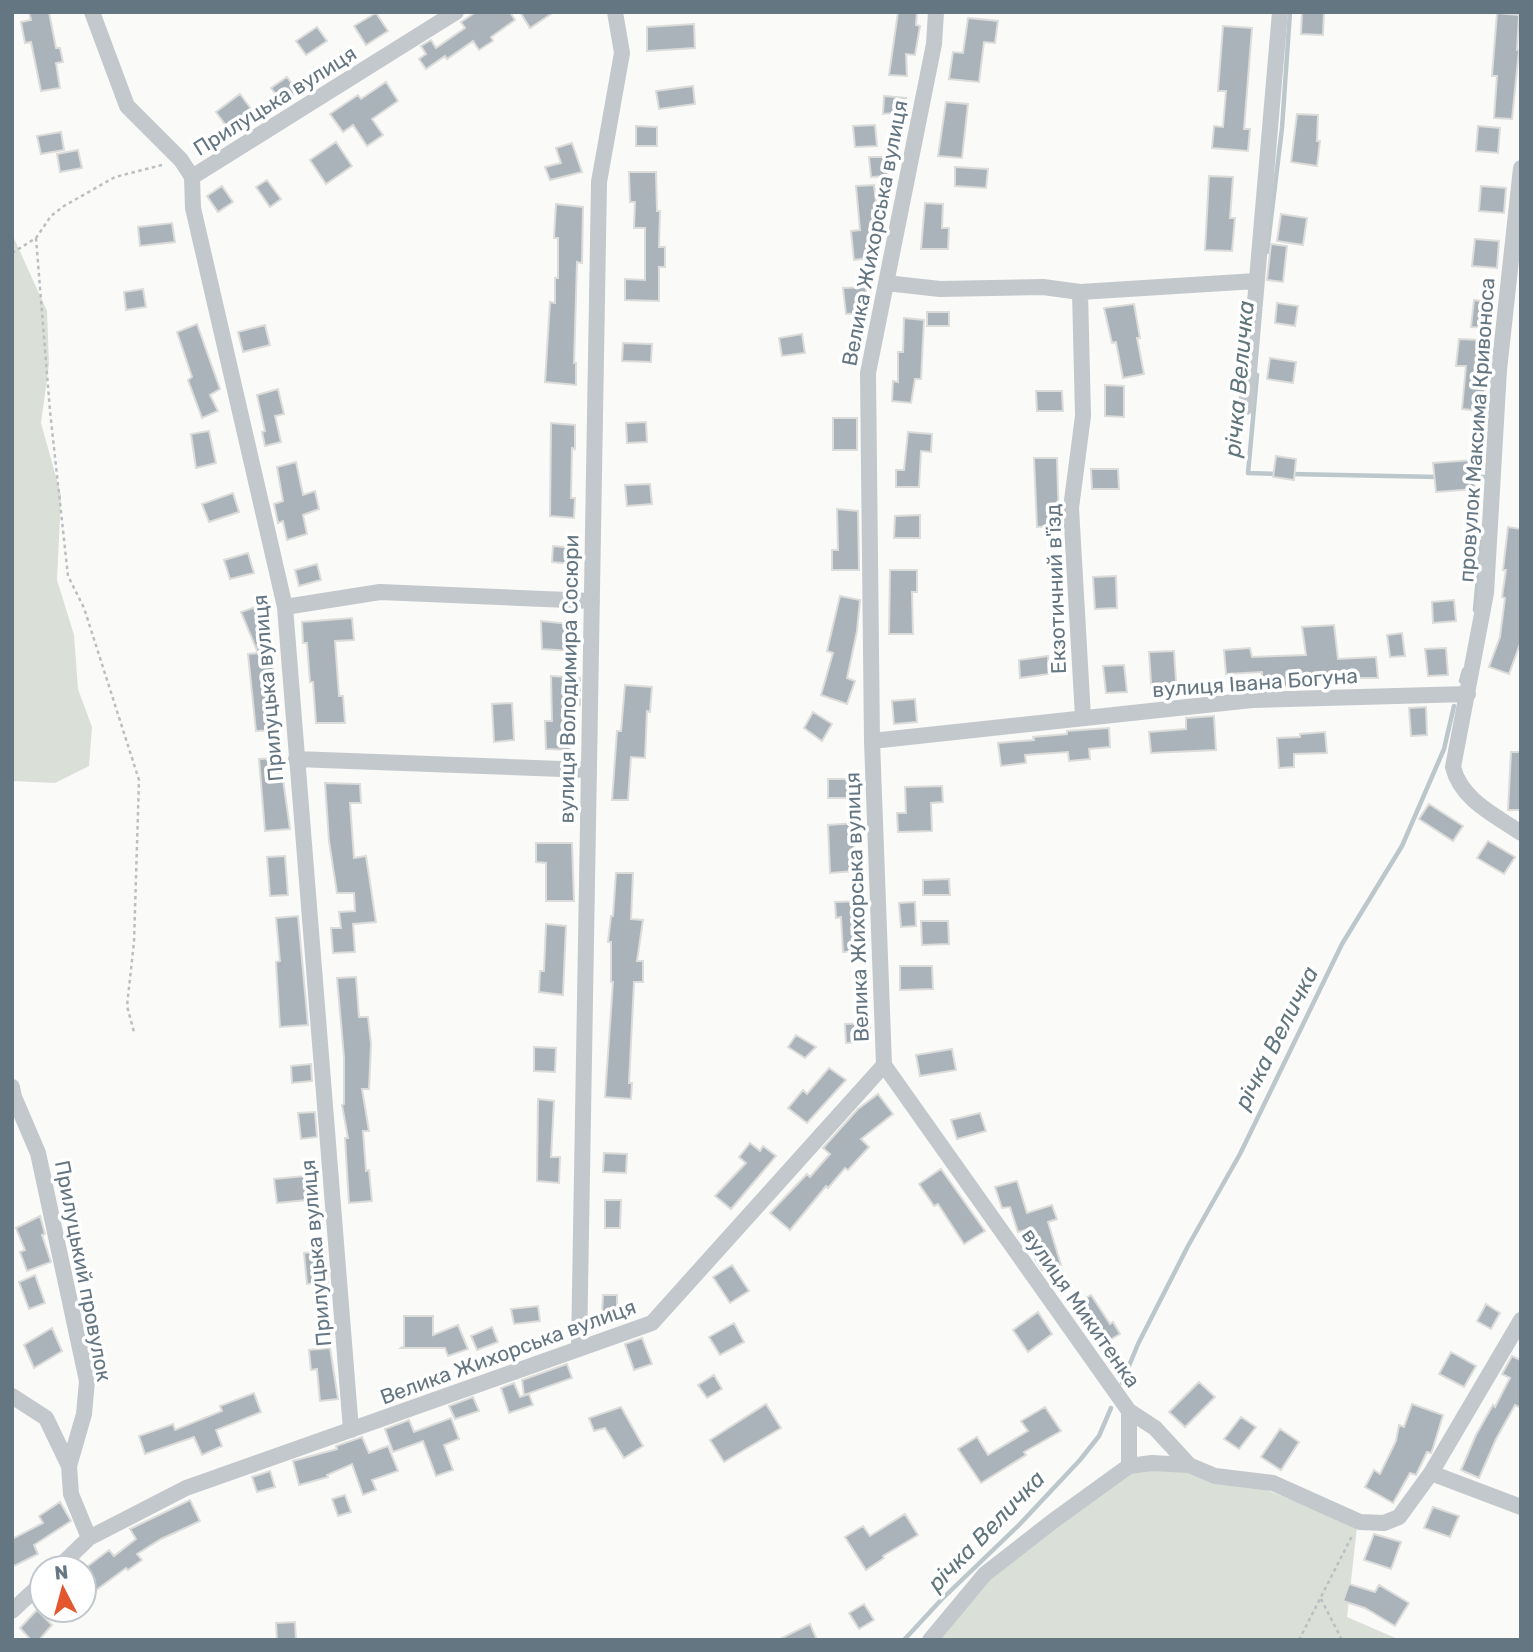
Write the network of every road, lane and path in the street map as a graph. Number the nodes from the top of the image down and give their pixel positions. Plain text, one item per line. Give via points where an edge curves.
1 (92, 12) edge
2 (456, 12) edge
3 (615, 12) edge
4 (936, 12) edge
5 (1280, 12) edge
6 (181, 160) junction
7 (1521, 168) edge
8 (192, 177) junction
9 (36, 238) junction
10 (12, 253) edge
11 (1256, 281) junction
12 (886, 283) junction
13 (1080, 292) junction
14 (1246, 407) dead end
15 (592, 601) junction
16 (285, 607) junction
17 (1468, 694) junction
18 (1083, 717) junction
19 (872, 741) junction
20 (296, 759) junction
21 (589, 770) junction
22 (1521, 833) edge
23 (134, 1032) dead end
24 (884, 1065) junction
25 (12, 1087) edge
26 (1521, 1320) edge
27 (579, 1349) junction
28 (12, 1396) edge
29 (1129, 1411) junction
30 (351, 1430) junction
31 (1189, 1465) junction
32 (69, 1466) junction
33 (1129, 1466) junction
34 (1431, 1473) junction
35 (1521, 1507) edge
36 (1360, 1522) junction
37 (89, 1538) junction
38 (72, 1554) edge
39 (28, 1596) edge
40 (1321, 1599) junction
41 (12, 1611) edge
42 (930, 1640) edge
43 (1299, 1640) edge
44 (1342, 1640) edge

1 - 6 street via 127,106
2 - 8 street, Прилуцька вулиця
3 - 15 street, вулиця Володимира Сосюри via 622,53 599,182
4 - 12 street, Велика Жихорська вулиця
5 - 11 street
6 - 8 street
6 - 9 path via 115,177 51,216
7 - 17 street, провулок Максима Кривоноса via 1499,370 1486,593
8 - 16 street, Прилуцька вулиця via 193,208
9 - 10 path
9 - 23 path via 68,576 84,608 139,780 134,942 127,1006
11 - 13 street
11 - 14 street
12 - 13 street
12 - 19 street, Велика Жихорська вулиця via 869,373
13 - 18 street, Екзотичний в'їзд via 1083,416 1070,508
15 - 16 street via 380,592
15 - 21 street, вулиця Володимира Сосюри
16 - 20 street, Прилуцька вулиця
17 - 18 street, вулиця Івана Богуна via 1252,700
17 - 22 street via 1453,767 1457,782 1467,796
18 - 19 street, вулиця Івана Богуна
19 - 24 street, Велика Жихорська вулиця
20 - 21 street
20 - 30 street, Прилуцька вулиця
21 - 27 street, вулиця Володимира Сосюри
24 - 27 street, Велика Жихорська вулиця via 653,1323
24 - 29 street, вулиця Микитенка
25 - 32 street, Прилуцький провулок via 38,1153 87,1381 84,1414
26 - 34 street, вулиця Микитенка
27 - 30 street, Велика Жихорська вулиця
28 - 32 street via 46,1418
29 - 31 street, вулиця Микитенка via 1155,1427
29 - 33 street
30 - 37 street, Велика Жихорська вулиця via 186,1488
31 - 33 street
31 - 36 street, вулиця Микитенка via 1215,1476 1273,1483
32 - 37 street via 71,1494
33 - 42 street via 985,1574
34 - 35 street
34 - 36 street, вулиця Микитенка via 1399,1517 1384,1523
36 - 40 path
37 - 38 street, Велика Жихорська вулиця
39 - 41 street
40 - 43 path
40 - 44 path

